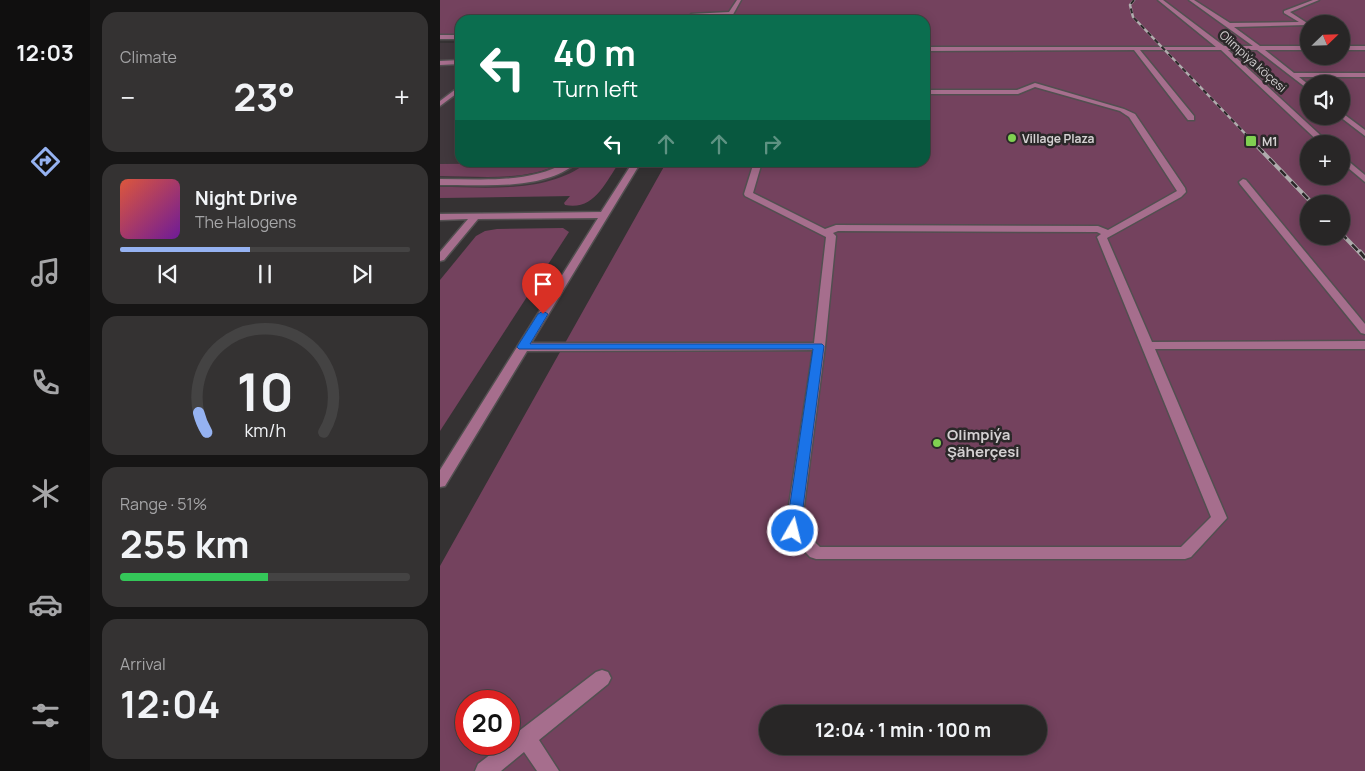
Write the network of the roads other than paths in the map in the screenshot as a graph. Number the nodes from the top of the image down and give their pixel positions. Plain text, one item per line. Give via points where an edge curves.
1 (739, 0) edge
2 (1160, 0) edge
3 (1192, 0) edge
4 (1317, 0) edge
5 (694, 14) dead end
6 (731, 14) joint
7 (1229, 25) junction
8 (440, 37) edge
9 (455, 37) edge
10 (1135, 48) junction
11 (1222, 48) junction
12 (1261, 48) junction
13 (1300, 48) edge
14 (1350, 48) edge
15 (1365, 48) edge
16 (930, 49) edge
17 (440, 62) edge
18 (455, 62) edge
19 (1293, 74) junction
20 (1365, 75) edge
21 (1300, 80) edge
22 (455, 92) edge
23 (930, 92) edge
24 (440, 104) edge
25 (1191, 118) dead end
26 (1350, 122) edge
27 (1365, 134) edge
28 (1316, 135) edge
29 (1350, 165) edge
30 (565, 167) edge
31 (634, 167) edge
32 (756, 167) edge
33 (1365, 179) edge
34 (440, 182) edge
35 (1243, 182) dead end
36 (604, 215) junction
37 (440, 217) edge
38 (476, 217) junction
39 (825, 233) junction
40 (1110, 234) junction
41 (440, 258) edge
42 (1365, 331) edge
43 (1365, 345) edge
44 (819, 346) junction
45 (1147, 346) junction
46 (523, 347) junction
47 (440, 482) edge
48 (602, 678) dead end
49 (526, 738) junction
50 (485, 771) edge
51 (549, 771) edge

1 - 6 street
2 - 11 street, Olimpiýa köçesi
3 - 7 street, Olimpiýa köçesi
4 - 7 street via 1286,12 1305,24
5 - 6 street
7 - 12 street, Olimpiýa köçesi
8 - 9 street
10 - 11 street
10 - 16 street
10 - 25 street
11 - 12 street
11 - 28 street, Olimpiýa köçesi
12 - 13 street
12 - 19 street, Olimpiýa köçesi
14 - 15 street
17 - 18 street
19 - 20 street
19 - 21 street, Olimpiýa köçesi
22 - 24 street
23 - 40 street via 1018,92 1035,85 1128,112 1182,192
26 - 27 street
29 - 33 street
30 - 34 street via 532,178
31 - 36 street
32 - 39 street via 748,194
35 - 42 street
36 - 38 street
36 - 46 street
37 - 38 street
38 - 41 street
39 - 40 street via 836,228 856,228 1098,229
39 - 44 street via 831,236
40 - 45 street via 1102,238
43 - 45 street
44 - 45 street via 793,531 816,553 1186,553 1219,518
44 - 46 street
46 - 47 street
48 - 49 street
49 - 50 street
49 - 51 street

